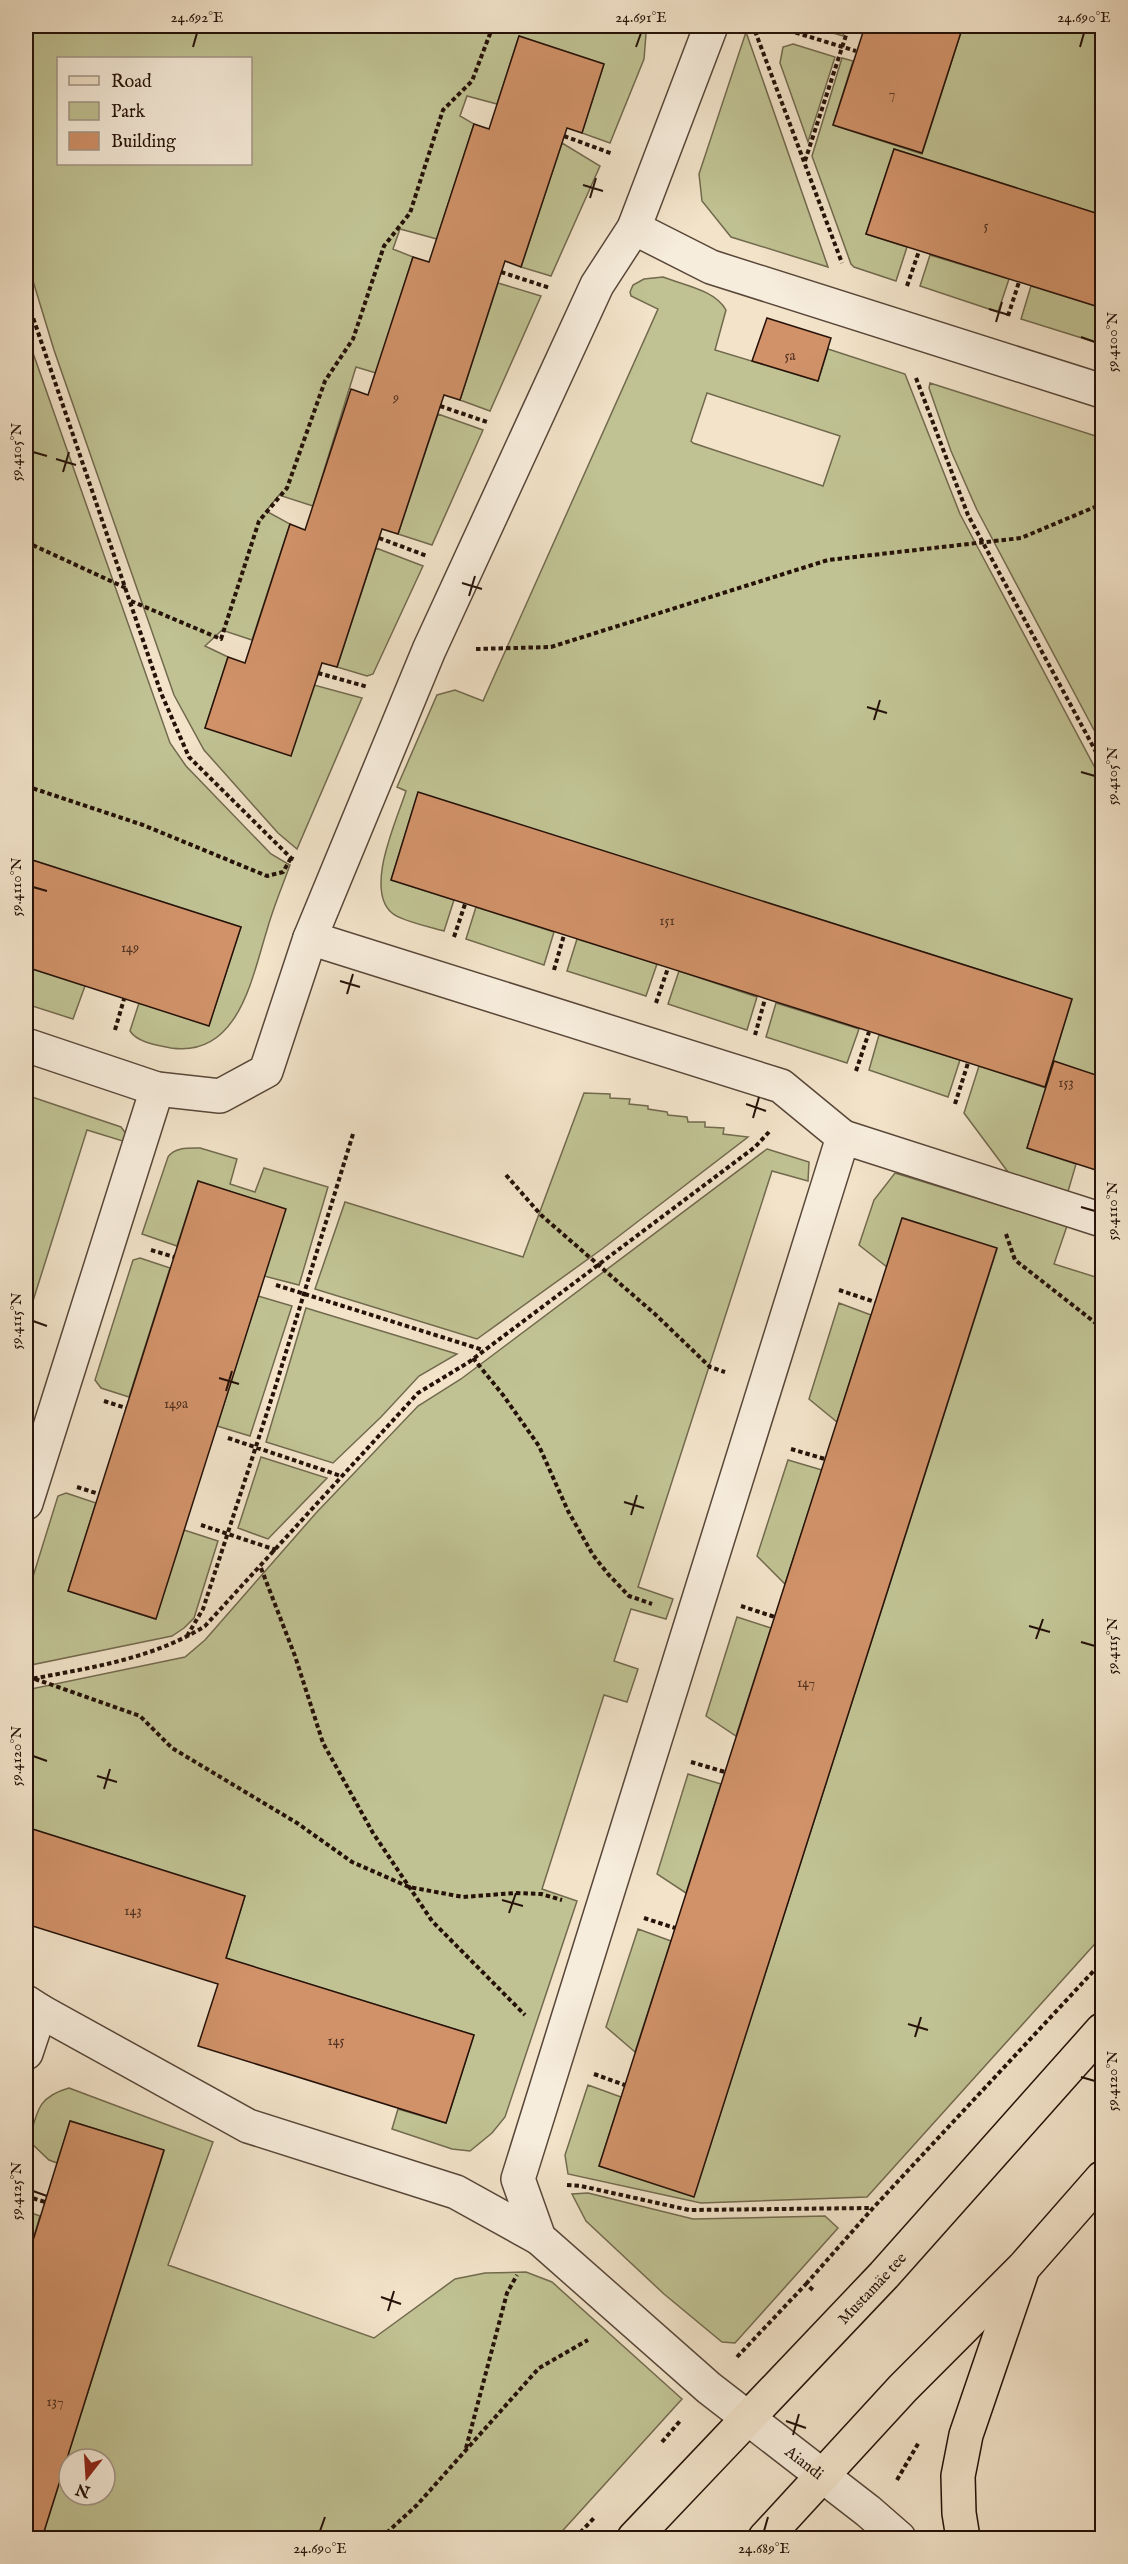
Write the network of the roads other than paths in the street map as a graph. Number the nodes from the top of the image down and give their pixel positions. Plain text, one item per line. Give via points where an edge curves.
1 (711, 26) edge
2 (634, 228) junction
3 (1102, 392) edge
4 (310, 938) junction
5 (26, 1045) edge
6 (157, 1089) junction
7 (843, 1137) junction
8 (1102, 1220) edge
9 (26, 1503) edge
10 (32, 2007) edge
11 (1102, 2030) edge
12 (26, 2054) edge
13 (1102, 2178) edge
14 (539, 2238) junction
15 (1023, 2268) junction
16 (747, 2417) junction
17 (822, 2476) junction
18 (634, 2538) edge
19 (765, 2538) edge
20 (899, 2538) edge
21 (963, 2538) edge

1 - 2 street
2 - 3 street via 711,267
2 - 4 street via 597,285 429,650
4 - 6 street via 266,1071 220,1096
4 - 7 street via 781,1086
5 - 6 street
6 - 9 street
7 - 8 street
7 - 14 street via 518,2179
10 - 12 street
10 - 14 street, Aiandi via 248,2126 456,2192
11 - 16 main road, Mustamäe tee via 884,2276
13 - 15 main road
14 - 16 street, Aiandi
15 - 17 main road
15 - 21 main road via 966,2435 958,2476
16 - 17 street, Aiandi
16 - 18 main road, Mustamäe tee
17 - 19 main road
17 - 20 street, Aiandi

